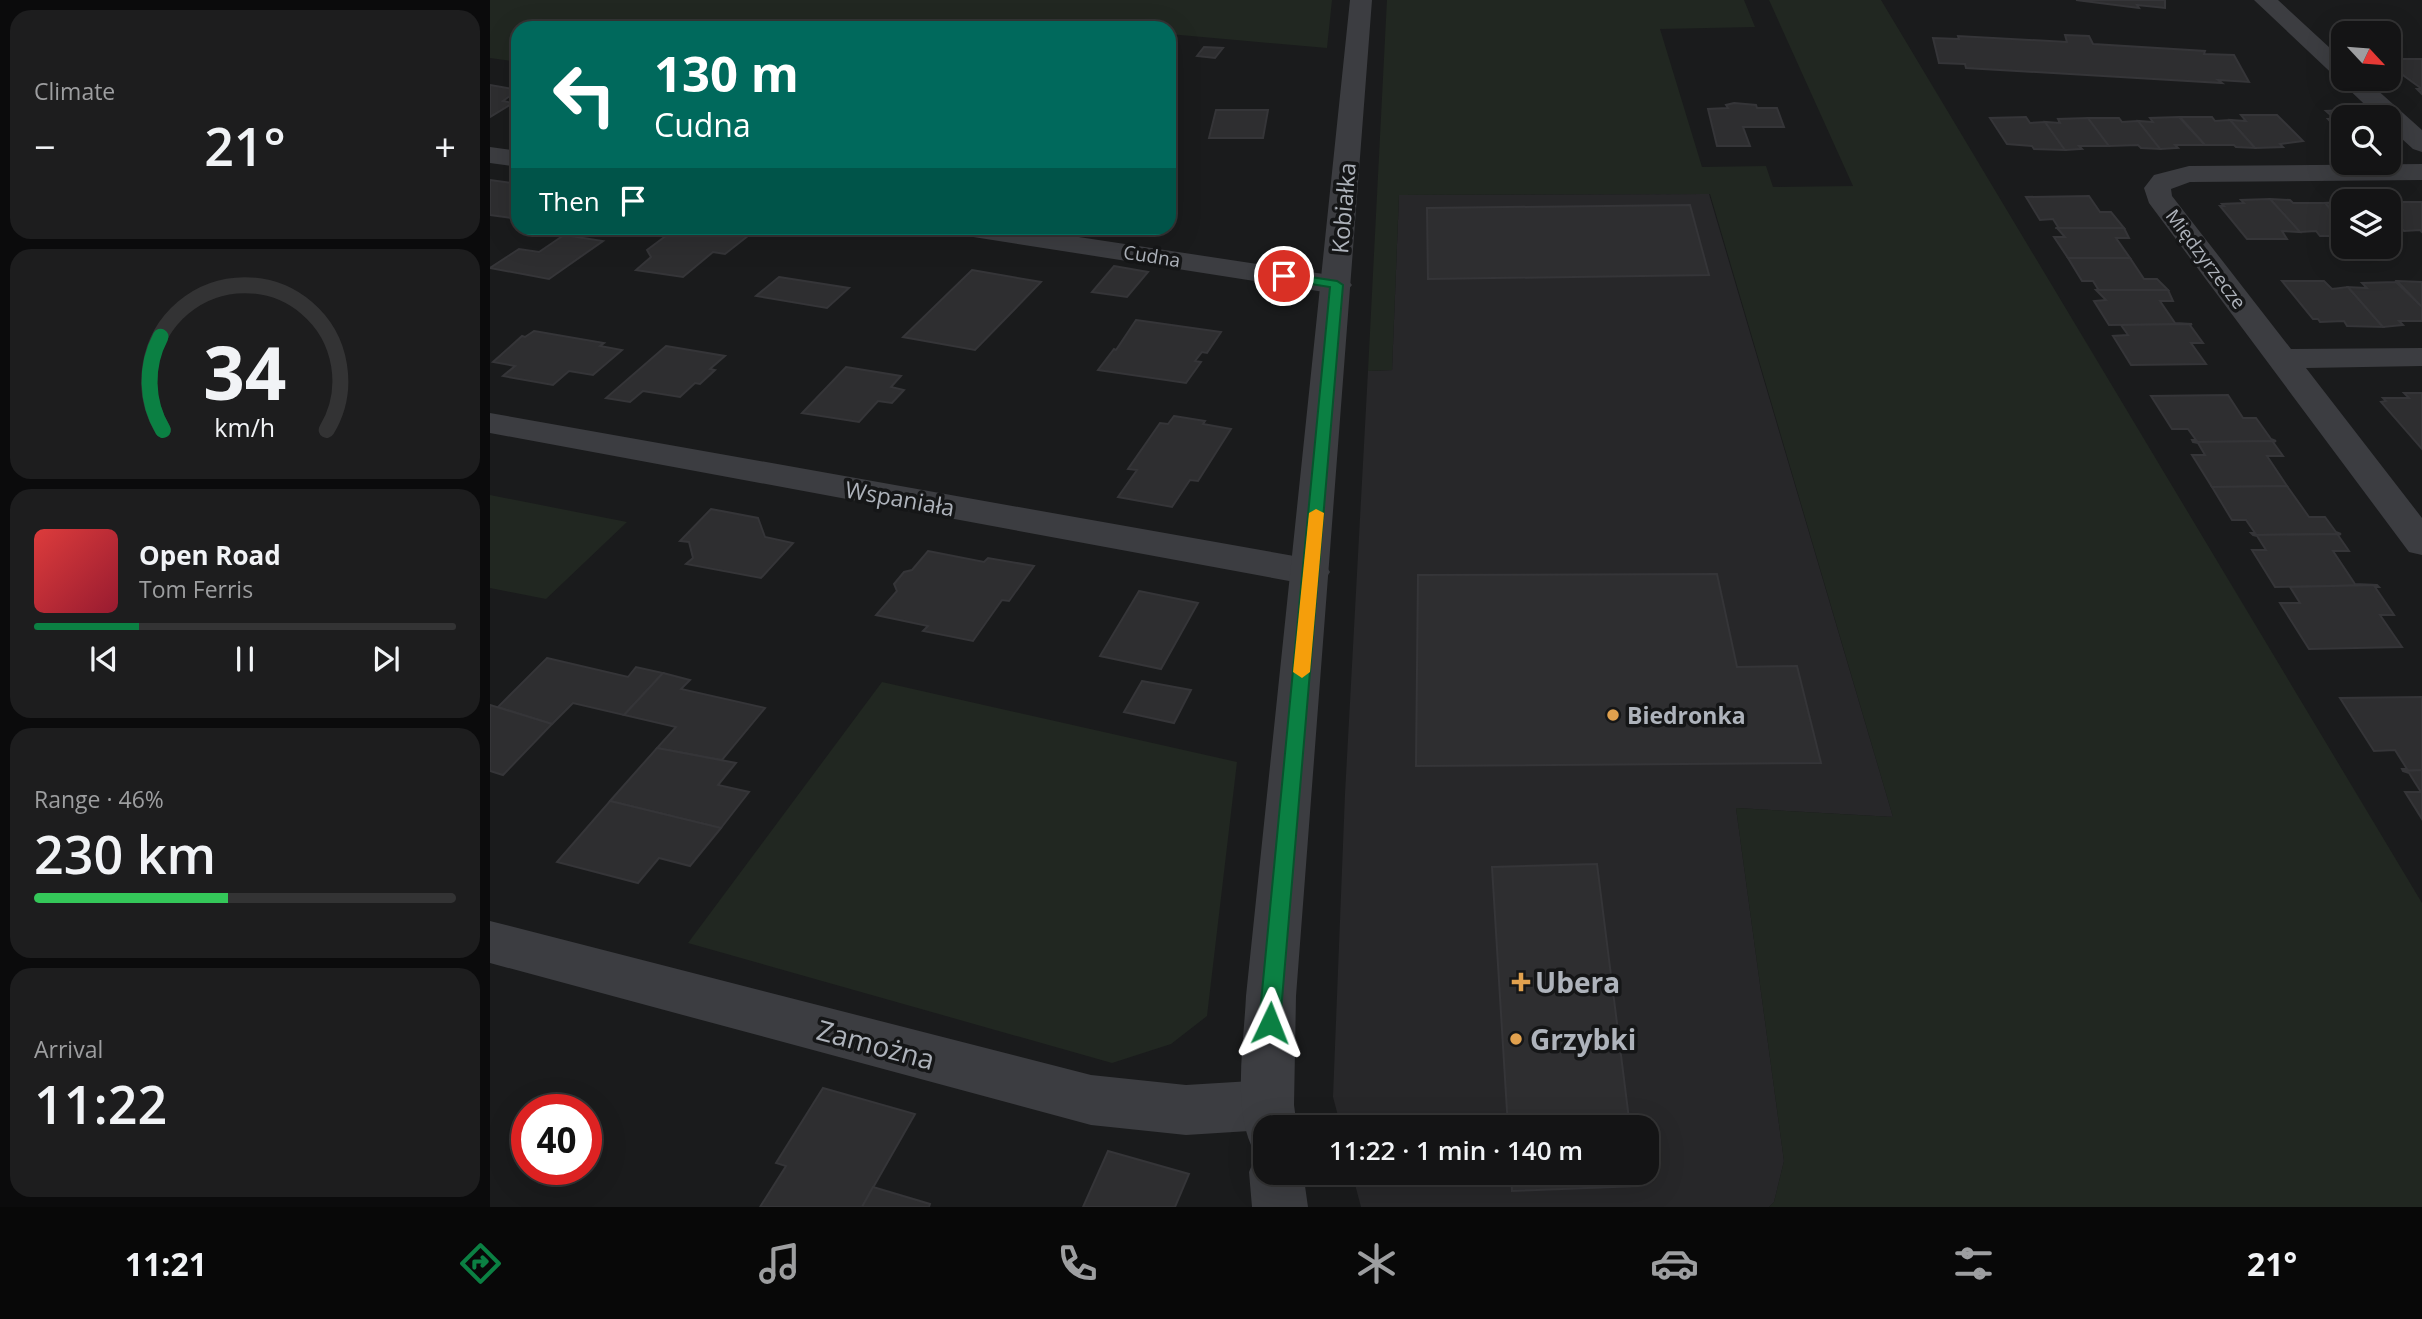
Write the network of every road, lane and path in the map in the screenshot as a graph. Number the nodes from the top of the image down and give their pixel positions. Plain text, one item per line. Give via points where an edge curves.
1 (1361, 0) edge
2 (2265, 0) edge
3 (2331, 61) edge
4 (2364, 91) edge
5 (2422, 144) edge
6 (490, 155) edge
7 (511, 158) edge
8 (2422, 172) edge
9 (1012, 235) edge
10 (1337, 285) junction
11 (2422, 357) edge
12 (2282, 359) junction
13 (490, 423) edge
14 (2422, 543) edge
15 (1311, 572) junction
16 (490, 942) edge
17 (1255, 1115) edge
18 (1269, 1115) edge
19 (1277, 1185) edge
20 (1280, 1207) edge

1 - 10 street, Kobiałka
2 - 3 street
4 - 5 street
6 - 7 street
8 - 12 street, Międzyrzecze via 2189,174 2163,181 2157,188 2159,197
9 - 10 street, Cudna
10 - 15 street, Kobiałka
11 - 12 street
12 - 14 street, Międzyrzecze
13 - 15 street, Wspaniała
15 - 18 street, Kobiałka via 1270,996
16 - 17 street, Zamożna via 1091,1100
19 - 20 street

